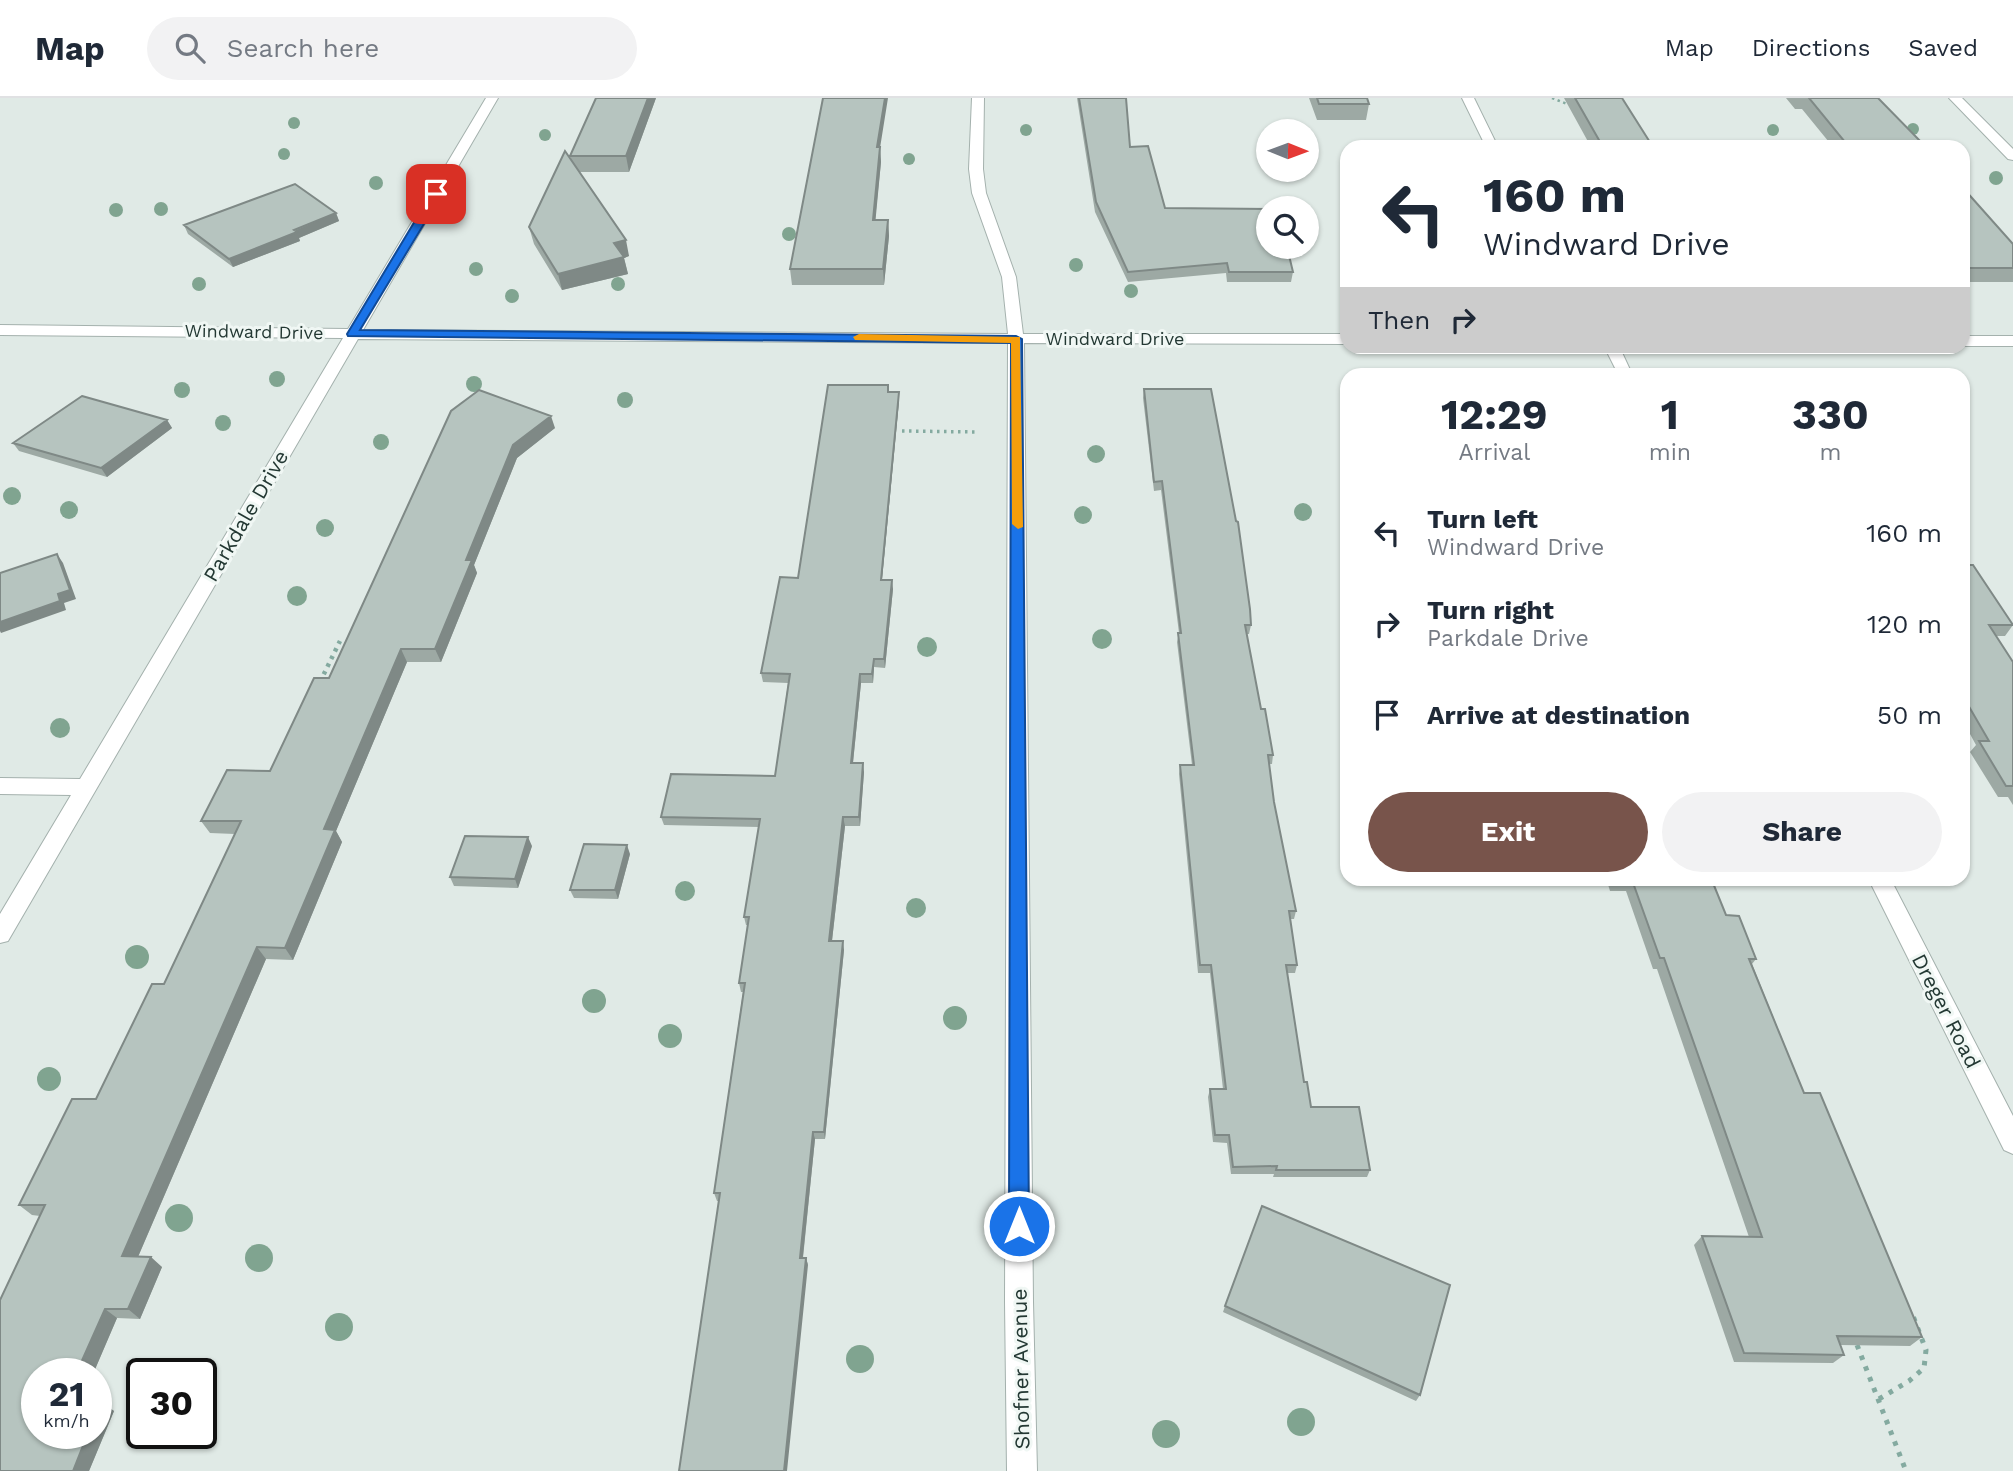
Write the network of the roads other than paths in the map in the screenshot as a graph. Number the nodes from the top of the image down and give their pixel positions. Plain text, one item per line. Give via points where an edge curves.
1 (492, 98) edge
2 (978, 98) edge
3 (1468, 98) edge
4 (1955, 98) edge
5 (1489, 140) edge
6 (2013, 156) edge
7 (0, 330) edge
8 (352, 334) junction
9 (1016, 339) junction
10 (1340, 340) edge
11 (1970, 341) edge
12 (2013, 341) edge
13 (0, 786) edge
14 (87, 787) junction
15 (1884, 886) edge
16 (0, 934) edge
17 (2013, 1142) edge
18 (1022, 1471) edge

1 - 8 street, Parkdale Drive
2 - 9 street, Shofner Avenue via 979,193 1009,277
3 - 5 street
4 - 6 street
7 - 8 street, Windward Drive
8 - 9 street, Windward Drive
8 - 14 street, Parkdale Drive
9 - 10 street, Windward Drive
9 - 18 street, Shofner Avenue
11 - 12 street
13 - 14 street
14 - 16 street, Parkdale Drive
15 - 17 street, Dreger Road

